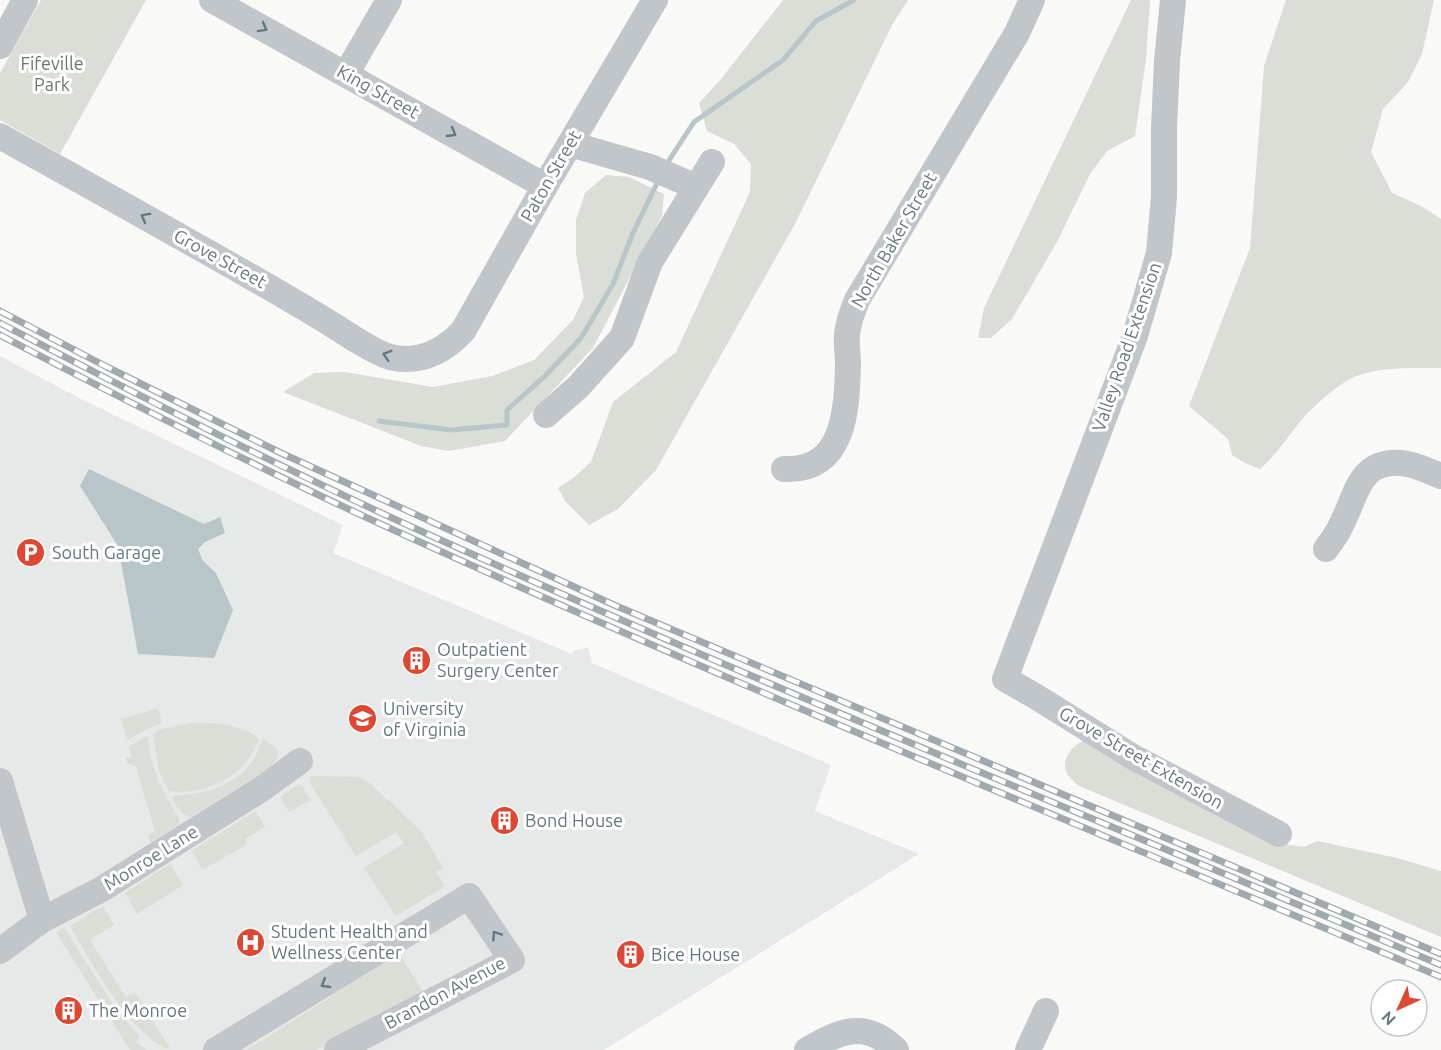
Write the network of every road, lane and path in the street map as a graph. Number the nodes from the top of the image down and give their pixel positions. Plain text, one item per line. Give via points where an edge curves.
1 (25, 0) edge
2 (212, 0) edge
3 (389, 0) edge
4 (655, 0) edge
5 (1032, 0) edge
6 (1173, 0) edge
7 (0, 46) edge
8 (346, 74) junction
9 (0, 136) edge
10 (570, 144) junction
11 (712, 162) dead end
12 (544, 186) junction
13 (696, 187) junction
14 (443, 348) joint
15 (546, 415) dead end
16 (784, 469) dead end
17 (1441, 476) edge
18 (1326, 549) dead end
19 (1005, 679) joint
20 (300, 761) dead end
21 (0, 781) edge
22 (1279, 834) dead end
23 (42, 920) junction
24 (0, 951) edge
25 (1046, 1011) dead end
26 (216, 1050) edge
27 (337, 1050) edge
28 (807, 1050) edge
29 (896, 1050) edge
30 (1028, 1050) edge

1 - 7 street
2 -> 8 street, King Street
3 - 8 street
4 - 10 street, Paton Street
5 - 16 street, North Baker Street via 1017,33 857,300 847,335 845,403 833,448 812,466
6 - 19 street, Valley Road Extension via 1159,253 1135,336
8 -> 12 street, King Street
14 -> 9 street, Grove Street via 434,354 401,359 373,350 292,300
10 - 12 street, Paton Street
10 - 13 street via 660,171
11 - 13 street
12 - 14 street, Paton Street via 463,331
13 - 15 street via 650,262 622,338 578,387
17 - 18 street via 1400,463 1372,471 1361,480
19 - 22 street, Grove Street Extension via 1143,762
20 - 23 street, Monroe Lane via 102,889
21 - 23 street
23 - 24 street, Monroe Lane
25 - 30 street
27 -> 26 street, Brandon Avenue via 512,960 470,896
28 - 29 street via 831,1036 859,1031 874,1034

